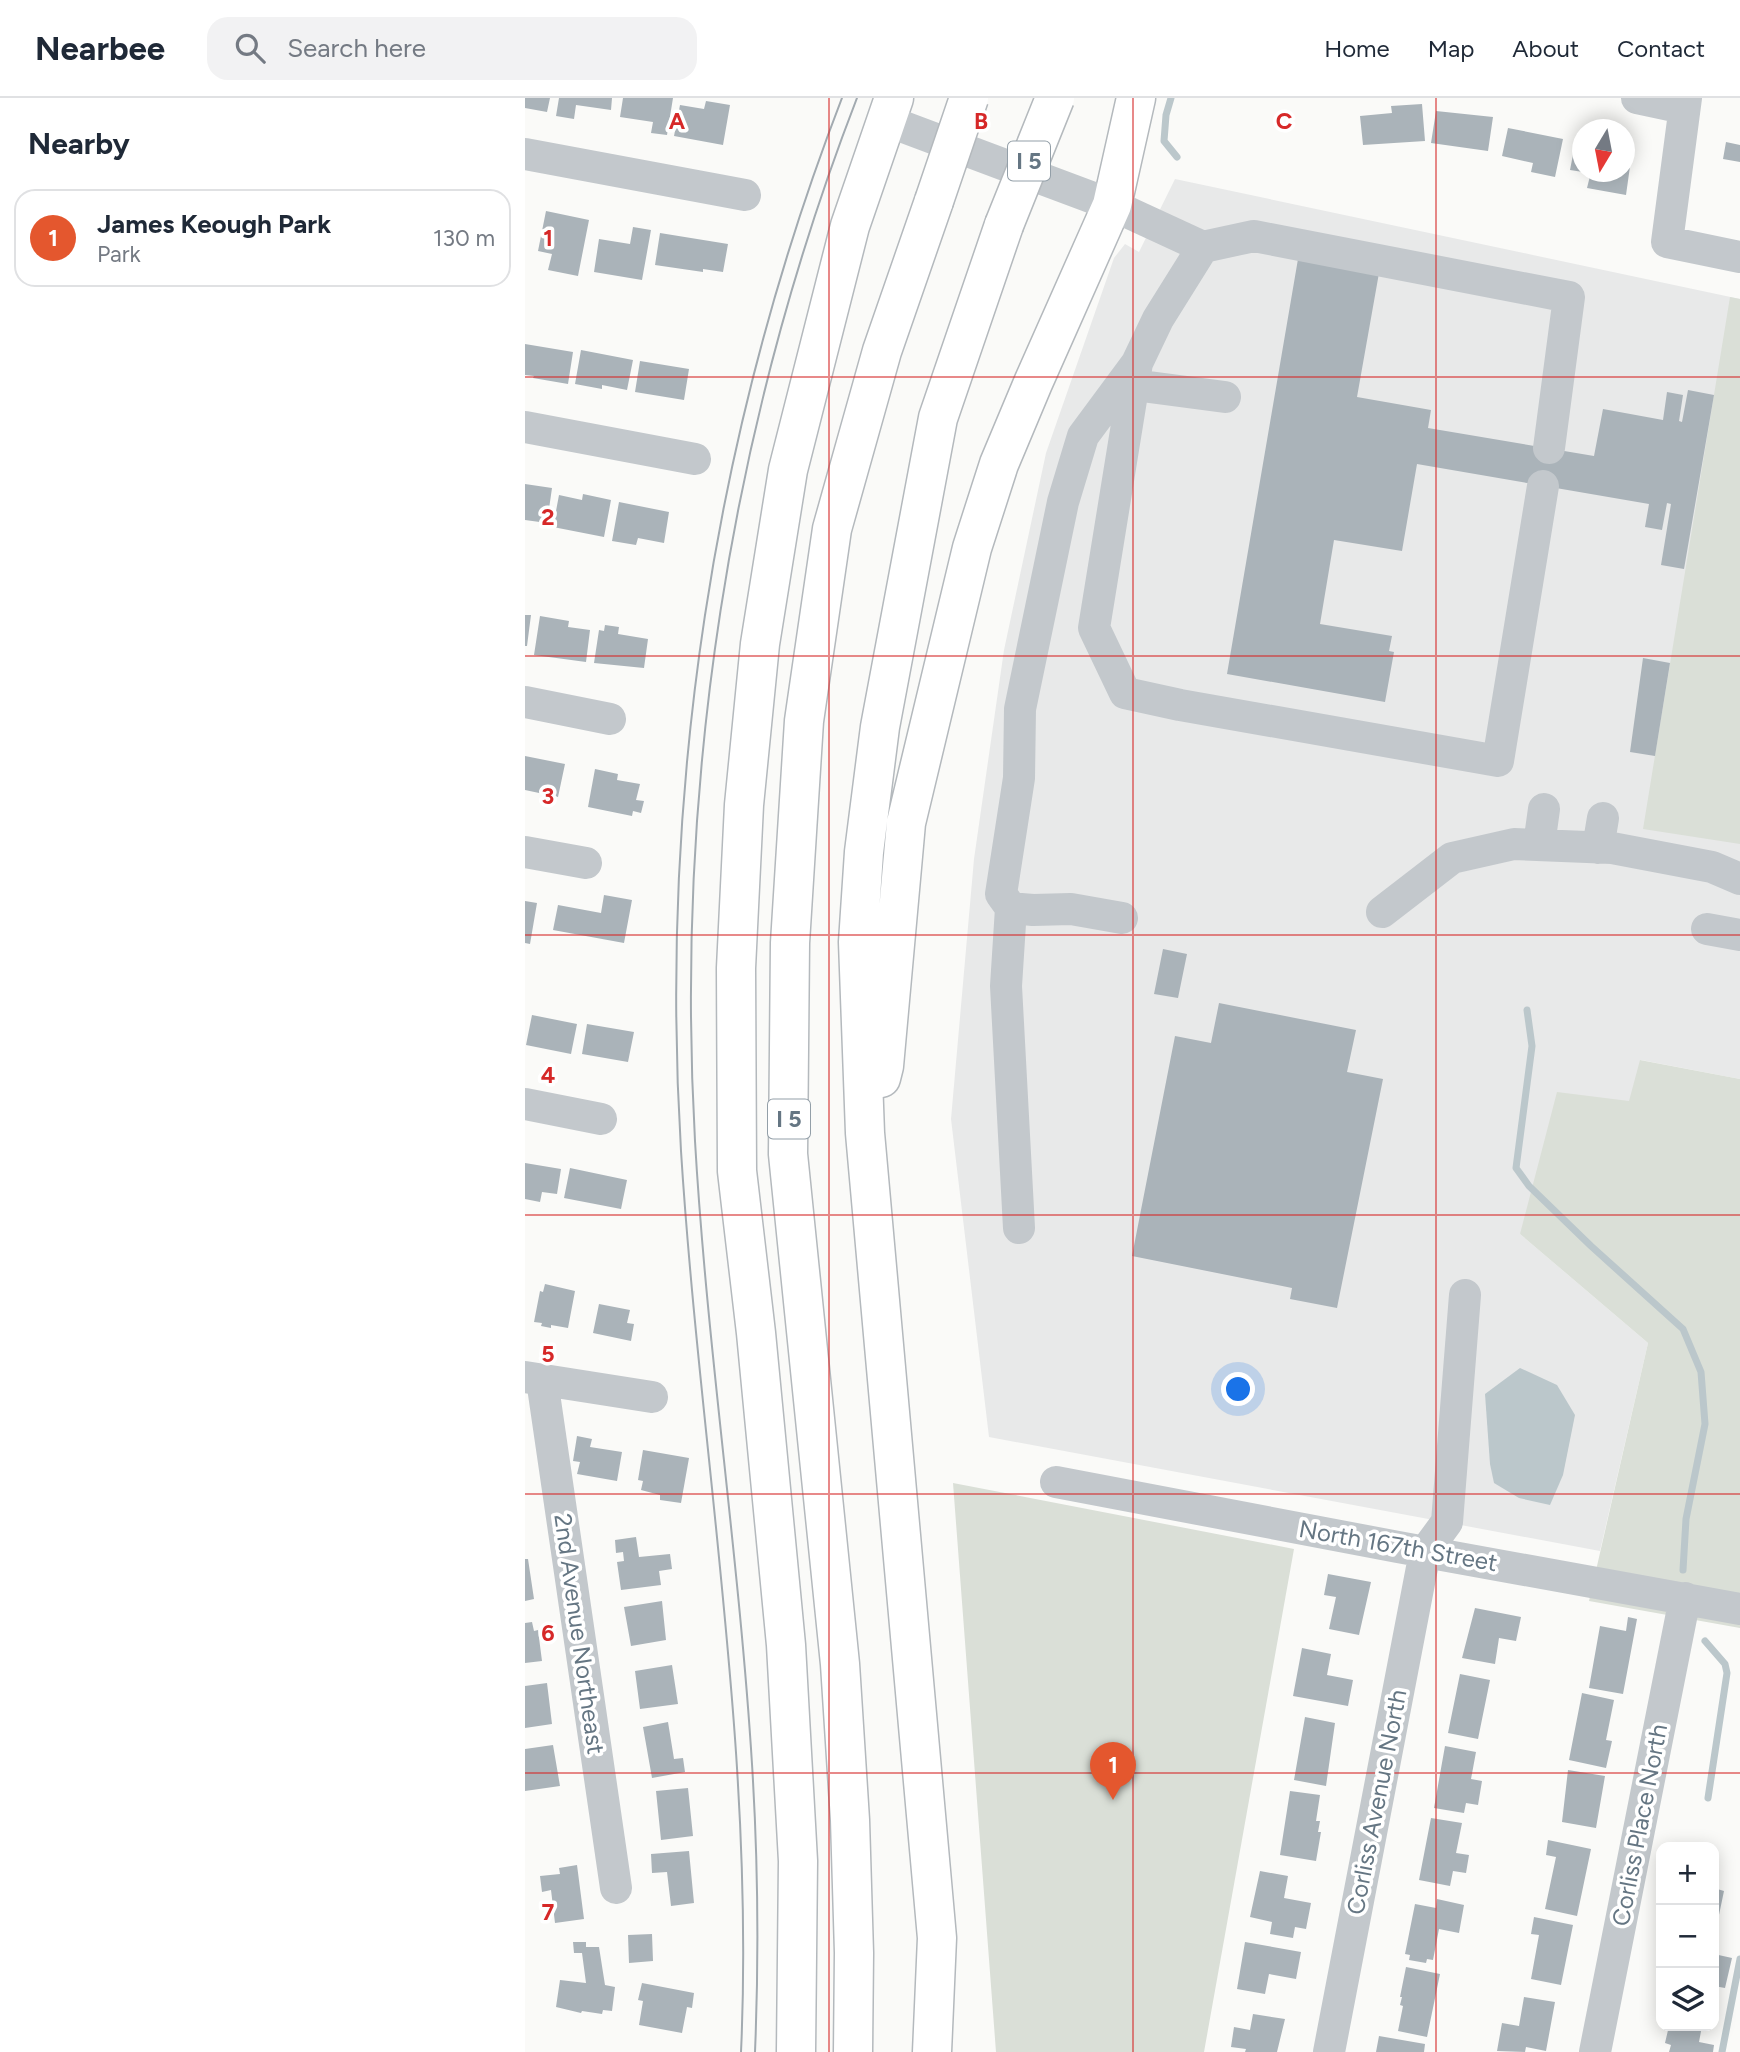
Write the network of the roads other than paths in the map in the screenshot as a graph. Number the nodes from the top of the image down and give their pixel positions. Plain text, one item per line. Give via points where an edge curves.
1 (969, 98) edge
2 (1055, 98) edge
3 (1136, 98) edge
4 (1637, 98) edge
5 (1685, 103) edge
6 (890, 109) edge
7 (525, 154) edge
8 (745, 195) dead end
9 (1112, 205) junction
10 (1203, 247) junction
11 (1740, 257) edge
12 (1135, 374) junction
13 (1225, 397) dead end
14 (525, 427) edge
15 (1549, 448) dead end
16 (695, 459) dead end
17 (1543, 486) dead end
18 (525, 702) edge
19 (610, 719) dead end
20 (1544, 809) dead end
21 (1539, 845) junction
22 (525, 852) edge
23 (586, 863) dead end
24 (1740, 879) edge
25 (1011, 908) junction
26 (1382, 912) dead end
27 (1122, 918) dead end
28 (1707, 929) dead end
29 (1740, 935) edge
30 (525, 1104) edge
31 (601, 1119) dead end
32 (865, 1133) junction
33 (1019, 1228) dead end
34 (1465, 1295) dead end
35 (534, 1378) edge
36 (652, 1397) dead end
37 (1056, 1482) dead end
38 (1412, 1550) junction
39 (1685, 1598) junction
40 (1740, 1609) edge
41 (616, 1888) dead end
42 (796, 2052) edge
43 (853, 2052) edge
44 (932, 2052) edge
45 (1329, 2052) edge
46 (1595, 2052) edge

1 - 43 highway, I 5, bridge via 882,351 832,529 804,720 790,943 788,1154 840,1664 851,1833
2 - 32 highway, I 5, bridge via 1004,225 939,418 880,727 858,942
3 - 9 highway
4 - 5 street
5 - 11 street via 1667,243
6 - 9 street
6 - 42 highway via 850,226 788,470 760,644 744,805 736,968 737,1171 786,1645 798,1861
7 - 8 street
9 - 10 street
9 - 32 highway via 999,464 972,548 906,823 884,1066
10 - 12 street via 1158,319
10 - 15 street via 1254,236 1569,297
12 - 13 street
12 - 17 street via 1094,628 1125,693 1498,761
12 - 25 street via 1083,436 1063,502 1020,709 1019,778 1001,894
14 - 16 street
18 - 19 street
20 - 21 street
21 - 24 street via 1600,833
21 - 26 street via 1514,844 1452,858
22 - 23 street
25 - 27 street via 1071,909
25 - 33 street via 1006,986
28 - 29 street
30 - 31 street
32 - 44 highway, I 5 via 936,1938
34 - 38 street via 1447,1522
35 - 36 street
35 - 41 street, 2nd Avenue Northeast
37 - 38 street, North 167th Street
38 - 39 street, North 167th Street
38 - 45 street, Corliss Avenue North
39 - 40 street, North 167th Street
39 - 46 street, Corliss Place North

